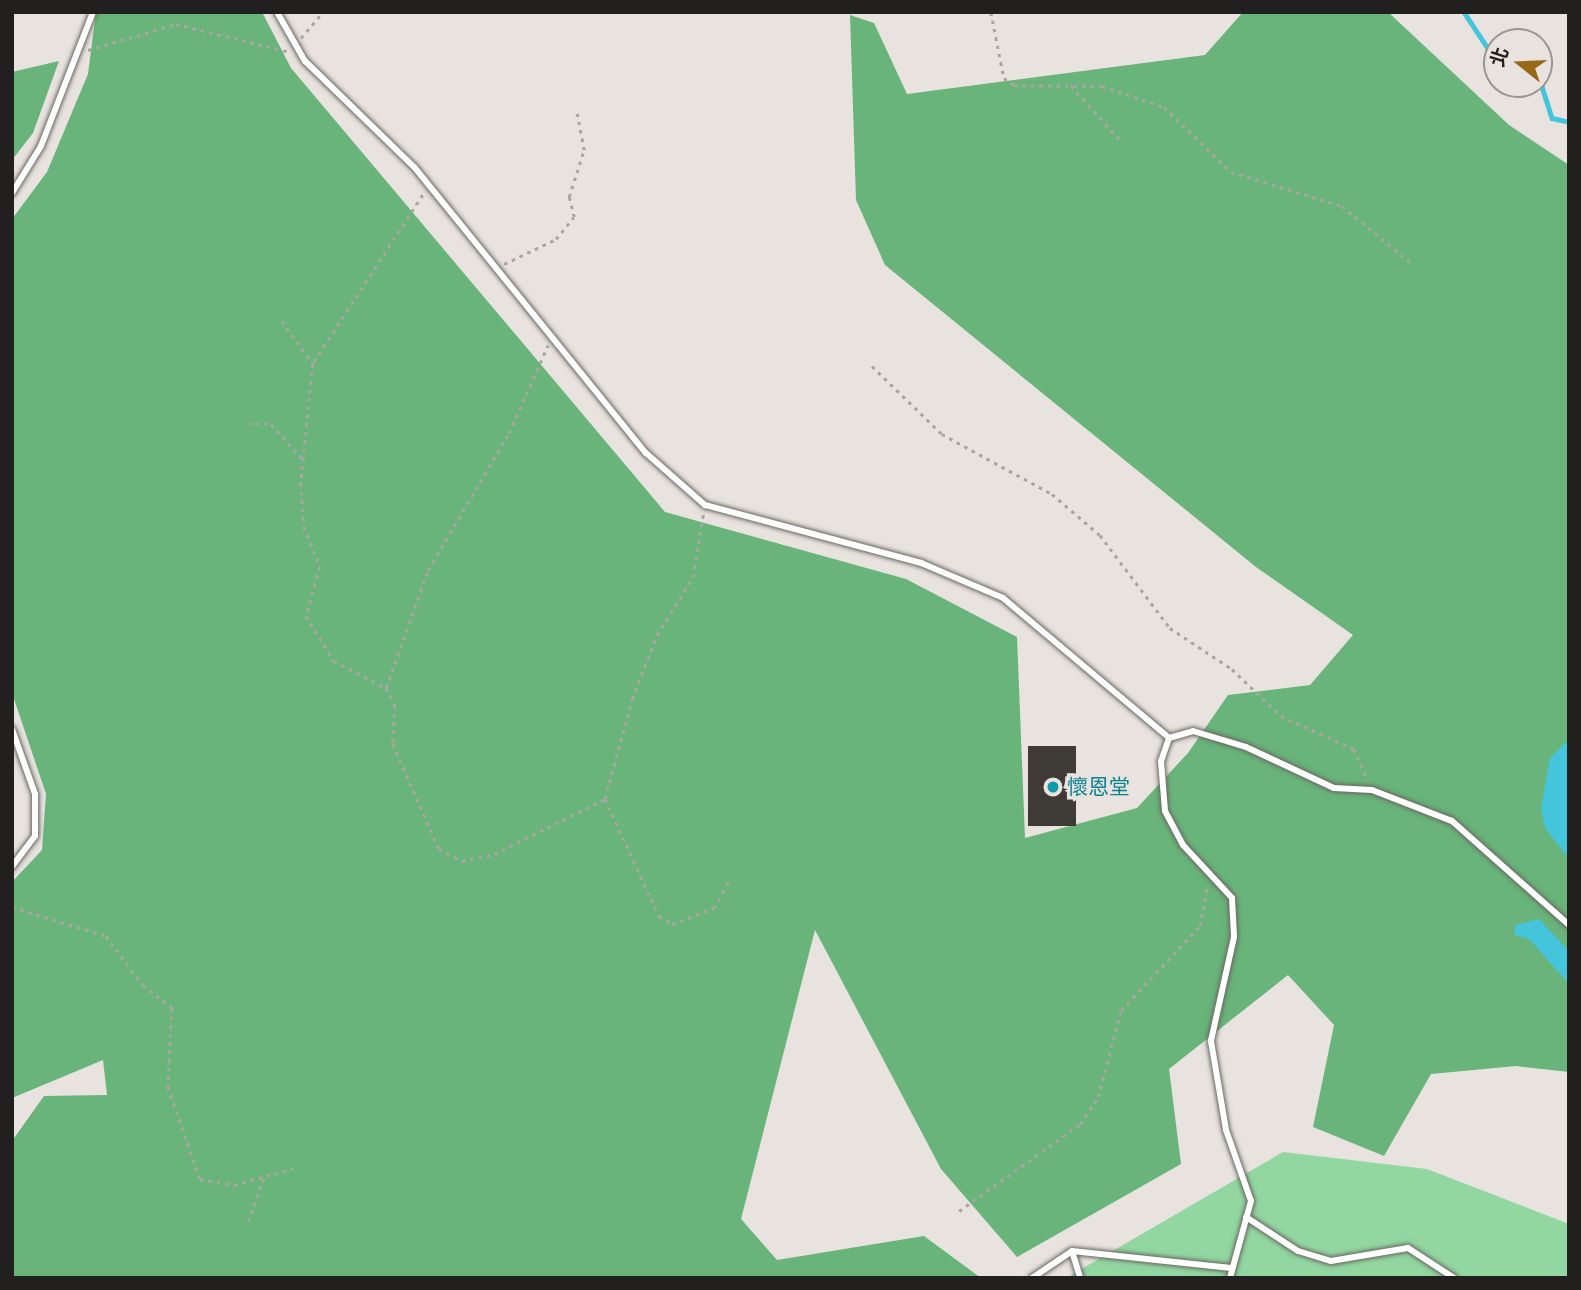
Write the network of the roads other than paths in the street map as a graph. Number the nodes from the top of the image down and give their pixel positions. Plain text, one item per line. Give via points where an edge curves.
1 (93, 12) edge
2 (277, 12) edge
3 (12, 193) edge
4 (12, 729) edge
5 (1169, 738) junction
6 (12, 867) edge
7 (1569, 925) edge
8 (1246, 1217) junction
9 (1072, 1251) junction
10 (1231, 1268) junction
11 (1032, 1278) edge
12 (1080, 1278) edge
13 (1230, 1278) edge
14 (1454, 1278) edge

1 - 3 lane via 41,146
2 - 5 lane via 299,52 429,185 646,453 705,505 921,563 1003,598
4 - 6 lane via 35,804 35,836
5 - 7 lane via 1193,731 1246,747 1334,788 1372,790 1452,821
5 - 8 lane via 1161,761 1165,811 1183,845 1232,898 1234,937 1211,1041 1226,1130 1251,1201
8 - 10 lane
8 - 14 lane via 1298,1251 1331,1261 1408,1248
9 - 10 lane
9 - 11 lane
9 - 12 lane
10 - 13 lane

